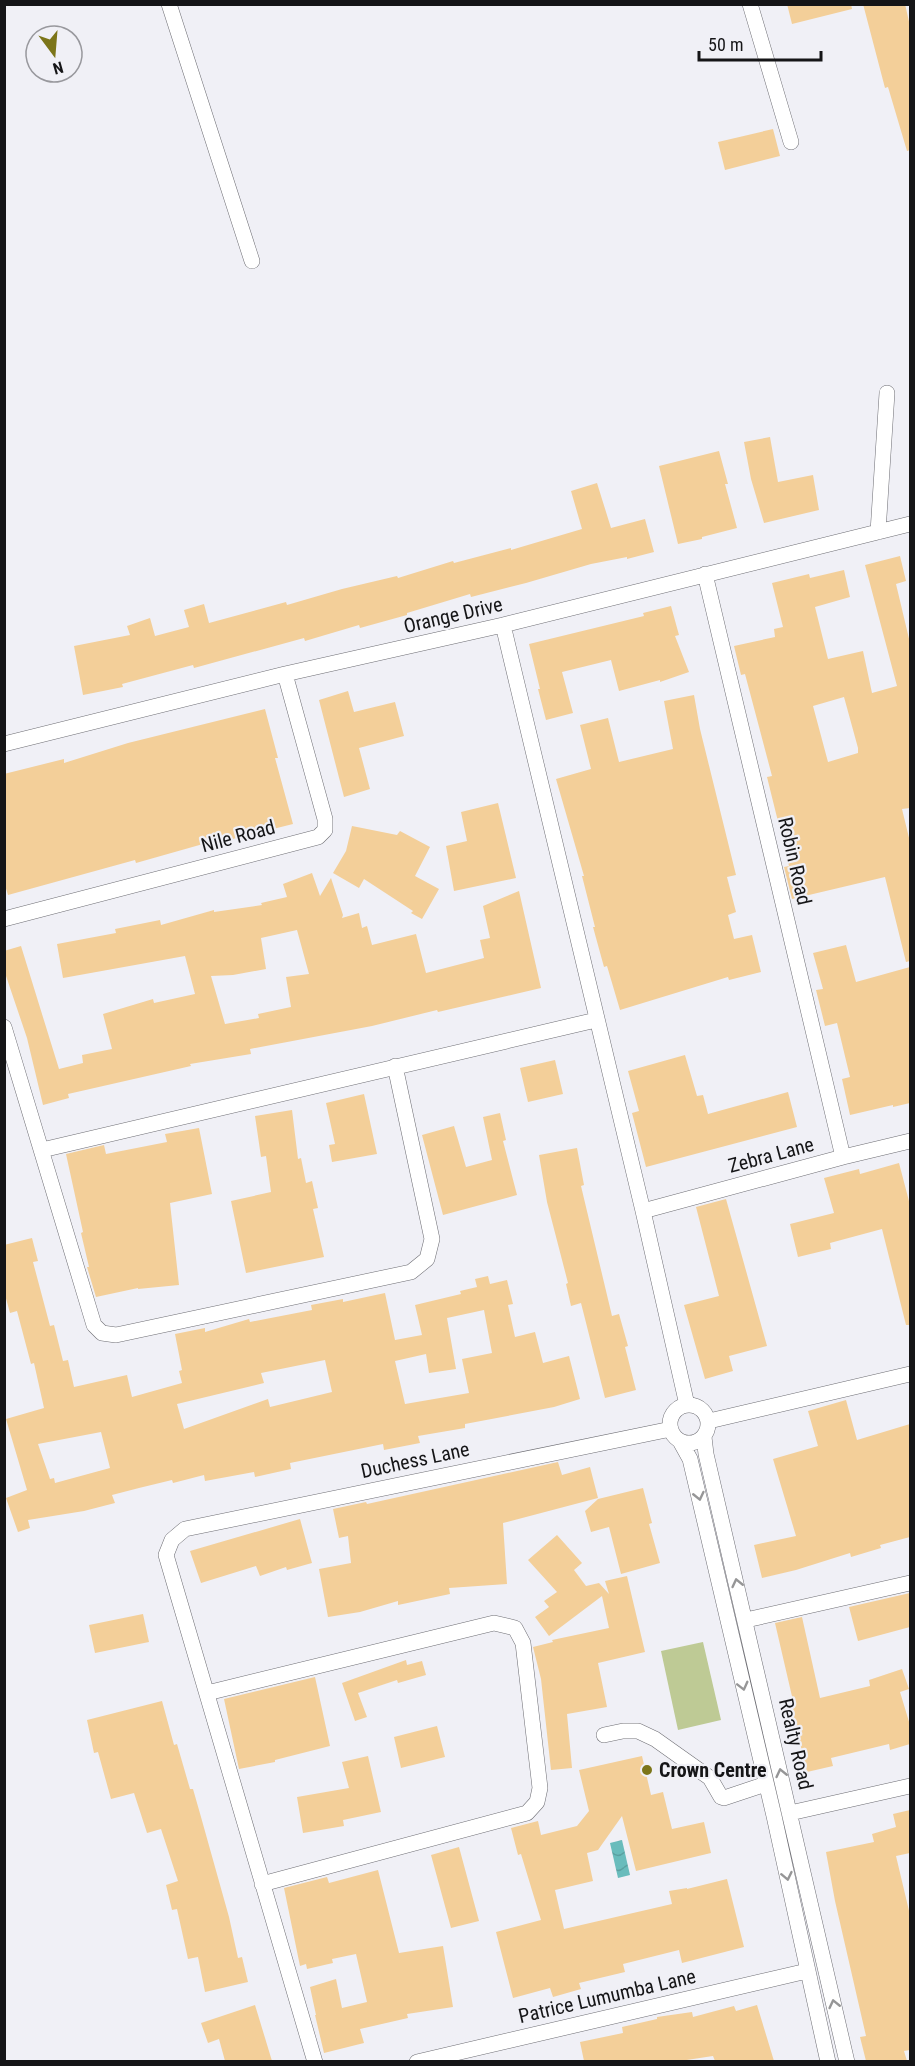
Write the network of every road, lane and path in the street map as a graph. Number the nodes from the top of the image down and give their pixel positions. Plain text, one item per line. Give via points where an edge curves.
1 (169, 4) edge
2 (750, 4) edge
3 (790, 142) dead end
4 (252, 261) dead end
5 (887, 393) dead end
6 (910, 524) edge
7 (878, 532) junction
8 (705, 574) junction
9 (504, 625) junction
10 (285, 674) junction
11 (4, 744) edge
12 (4, 919) edge
13 (596, 1020) junction
14 (4, 1027) edge
15 (394, 1066) junction
16 (910, 1141) edge
17 (42, 1150) junction
18 (843, 1157) junction
19 (643, 1211) junction
20 (910, 1374) edge
21 (687, 1405) junction
22 (708, 1421) junction
23 (675, 1435) junction
24 (704, 1437) junction
25 (910, 1583) edge
26 (746, 1620) junction
27 (207, 1693) junction
28 (604, 1735) dead end
29 (766, 1784) junction
30 (910, 1786) edge
31 (790, 1813) junction
32 (262, 1884) junction
33 (807, 1971) junction
34 (315, 2061) edge
35 (417, 2061) edge
36 (828, 2061) edge
37 (847, 2061) edge

1 - 4 street
2 - 3 street
5 - 7 street
6 - 7 street, Orange Drive
7 - 8 street, Orange Drive
8 - 9 street, Orange Drive
8 - 18 street, Robin Road
9 - 10 street, Orange Drive
9 - 13 street
10 - 11 street, Orange Drive
10 - 12 street, Nile Road via 325,819 325,830 318,837
13 - 15 street
13 - 19 street
14 - 17 street
15 - 17 street
15 - 17 street via 432,1239 427,1259 411,1272 116,1335 102,1333 94,1325
16 - 18 street, Zebra Lane
18 - 19 street, Zebra Lane
19 - 21 street
20 - 22 street
21 - 22 street via 705,1412
21 - 23 street via 671,1419
22 - 24 street
23 - 24 street via 693,1443
23 - 27 street, Duchess Lane via 185,1529 172,1540 166,1555
23 -> 29 street, Realty Road via 690,1459
26 -> 24 street, Realty Road
25 - 26 street
31 -> 26 street, Realty Road
27 - 32 street
27 - 32 street via 494,1623 515,1628 523,1643 540,1788 537,1802 528,1813
28 - 29 street via 638,1731 656,1738 710,1778 724,1798
29 -> 33 street, Realty Road
30 - 31 street
37 -> 31 street, Realty Road
32 - 34 street
33 - 35 street, Patrice Lumumba Lane
33 - 36 street, Realty Road

